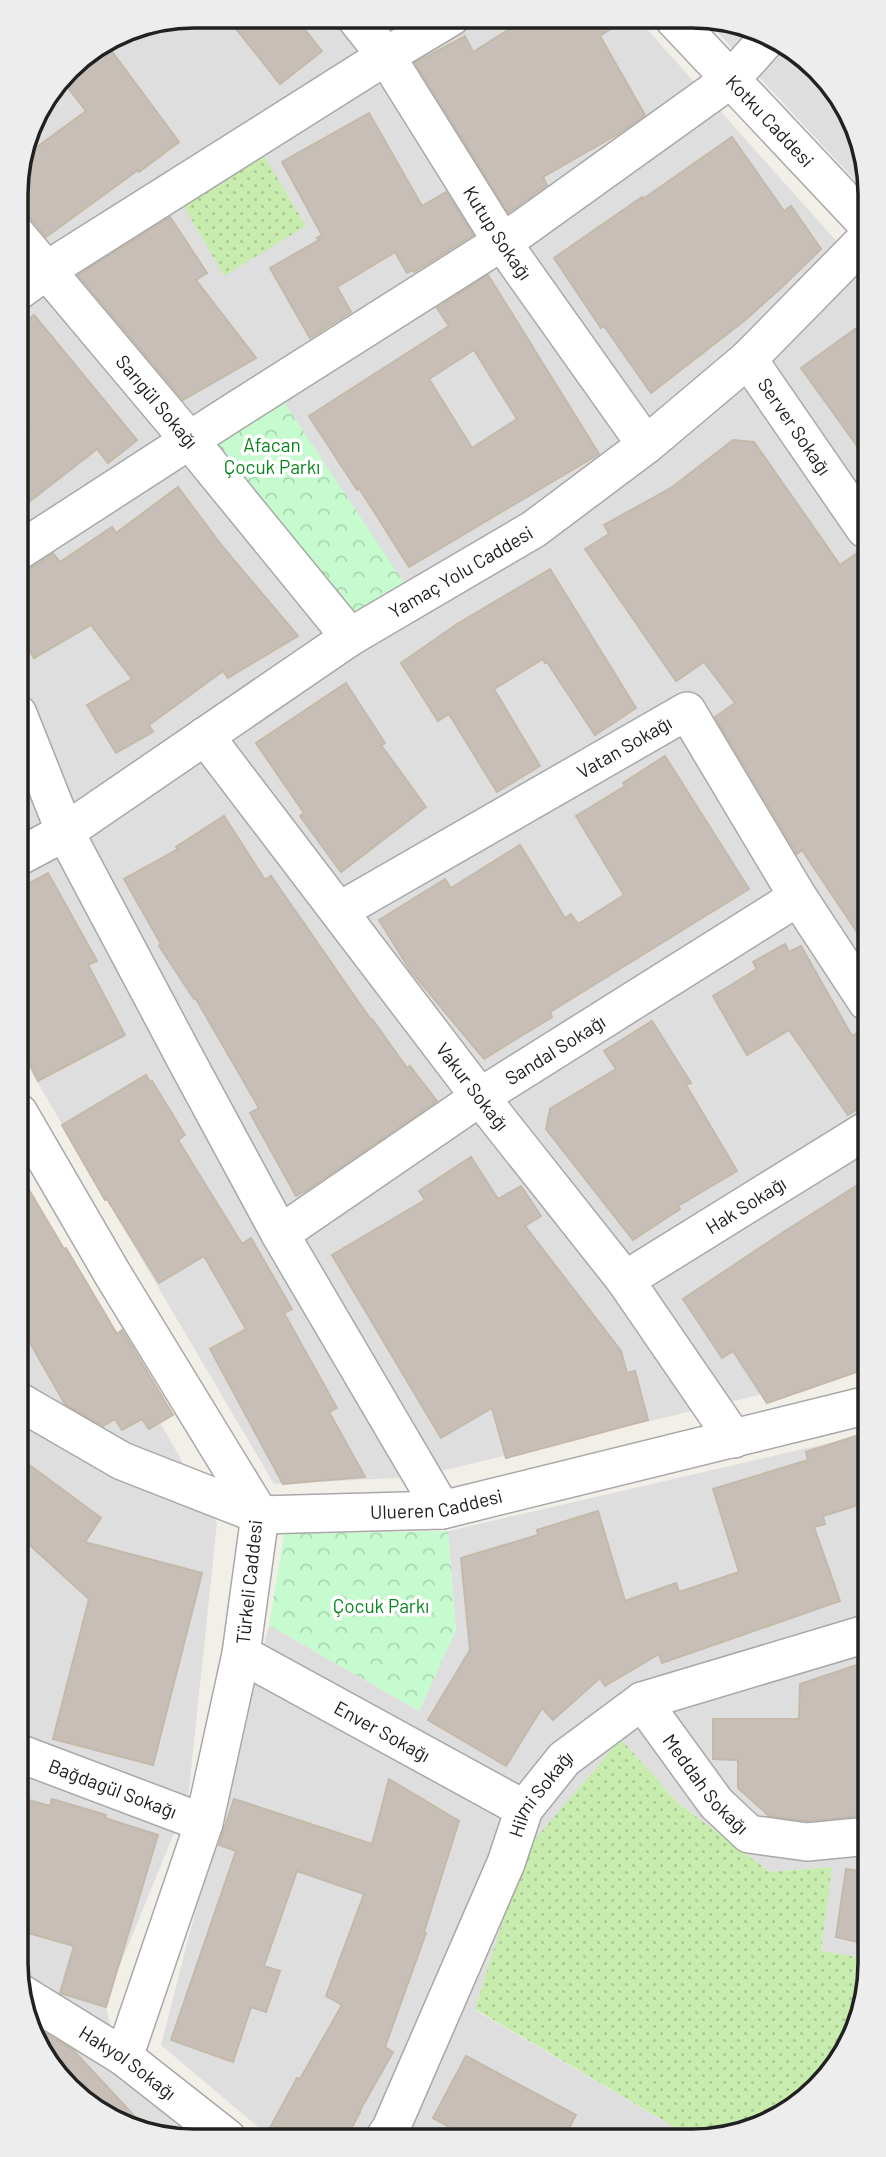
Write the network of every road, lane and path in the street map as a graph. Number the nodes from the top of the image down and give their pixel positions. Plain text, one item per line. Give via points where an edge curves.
1 (364, 28) edge
2 (433, 28) edge
3 (683, 28) edge
4 (762, 44) edge
5 (387, 56) junction
6 (731, 79) junction
7 (858, 216) edge
8 (502, 242) junction
9 (858, 246) edge
10 (28, 248) edge
11 (47, 270) junction
12 (28, 283) edge
13 (748, 359) junction
14 (190, 441) junction
15 (646, 446) junction
16 (858, 519) edge
17 (28, 545) edge
18 (349, 637) junction
19 (205, 736) junction
20 (28, 739) edge
21 (65, 832) junction
22 (28, 852) edge
23 (798, 897) junction
24 (339, 911) junction
25 (858, 988) edge
26 (480, 1097) junction
27 (28, 1128) edge
28 (858, 1136) edge
29 (280, 1234) junction
30 (625, 1280) junction
31 (28, 1407) edge
32 (858, 1408) edge
33 (734, 1439) junction
34 (442, 1510) junction
35 (260, 1515) junction
36 (858, 1636) edge
37 (241, 1654) junction
38 (642, 1701) junction
39 (28, 1757) edge
40 (524, 1809) junction
41 (204, 1823) junction
42 (858, 1837) edge
43 (33, 2001) edge
44 (124, 2057) junction
45 (216, 2129) edge
46 (396, 2129) edge

1 - 5 street, Kutup Sokağı
2 - 5 street
3 - 6 street, Kotku Caddesi
4 - 6 street
5 - 8 street, Kutup Sokağı
5 - 11 street
6 - 7 street, Kotku Caddesi
6 - 8 street
8 - 14 street
8 - 15 street, Kutup Sokağı
9 - 13 street, Yamaç Yolu Caddesi
10 - 11 street, Sarıgül Sokağı
11 - 12 street
11 - 14 street, Sarıgül Sokağı
13 - 15 street, Yamaç Yolu Caddesi
13 - 16 street, Server Sokağı
14 - 17 street
14 - 18 street, Sarıgül Sokağı
15 - 18 street, Yamaç Yolu Caddesi via 534,529
18 - 19 street, Yamaç Yolu Caddesi
19 - 21 street, Yamaç Yolu Caddesi
19 - 24 street, Vakur Sokağı
20 - 21 street
21 - 22 street, Yamaç Yolu Caddesi
21 - 29 street
23 - 24 street, Vatan Sokağı via 687,711
23 - 25 street, Vatan Sokağı
23 - 26 street, Sandal Sokağı
24 - 26 street, Vakur Sokağı
26 - 29 street, Sandal Sokağı
26 - 30 street, Vakur Sokağı
27 - 35 street, Türkeli Caddesi
28 - 30 street, Hak Sokağı
29 - 34 street
30 - 33 street, Vakur Sokağı
31 - 35 street, Ulueren Caddesi via 122,1461
32 - 33 street, Ulueren Caddesi
33 - 34 street, Ulueren Caddesi
34 - 35 street, Ulueren Caddesi
35 - 37 street, Türkeli Caddesi
36 - 38 street, Hilmi Sokağı
37 - 40 street, Enver Sokağı
37 - 41 street, Türkeli Caddesi
38 - 40 street, Hilmi Sokağı via 564,1759
38 - 42 street, Meddah Sokağı via 716,1803 749,1834 807,1842
39 - 41 street, Bağdagül Sokağı
40 - 46 street, Hilmi Sokağı
41 - 44 street, Türkeli Caddesi
43 - 44 street, Hakyol Sokağı
44 - 45 street, Hakyol Sokağı

